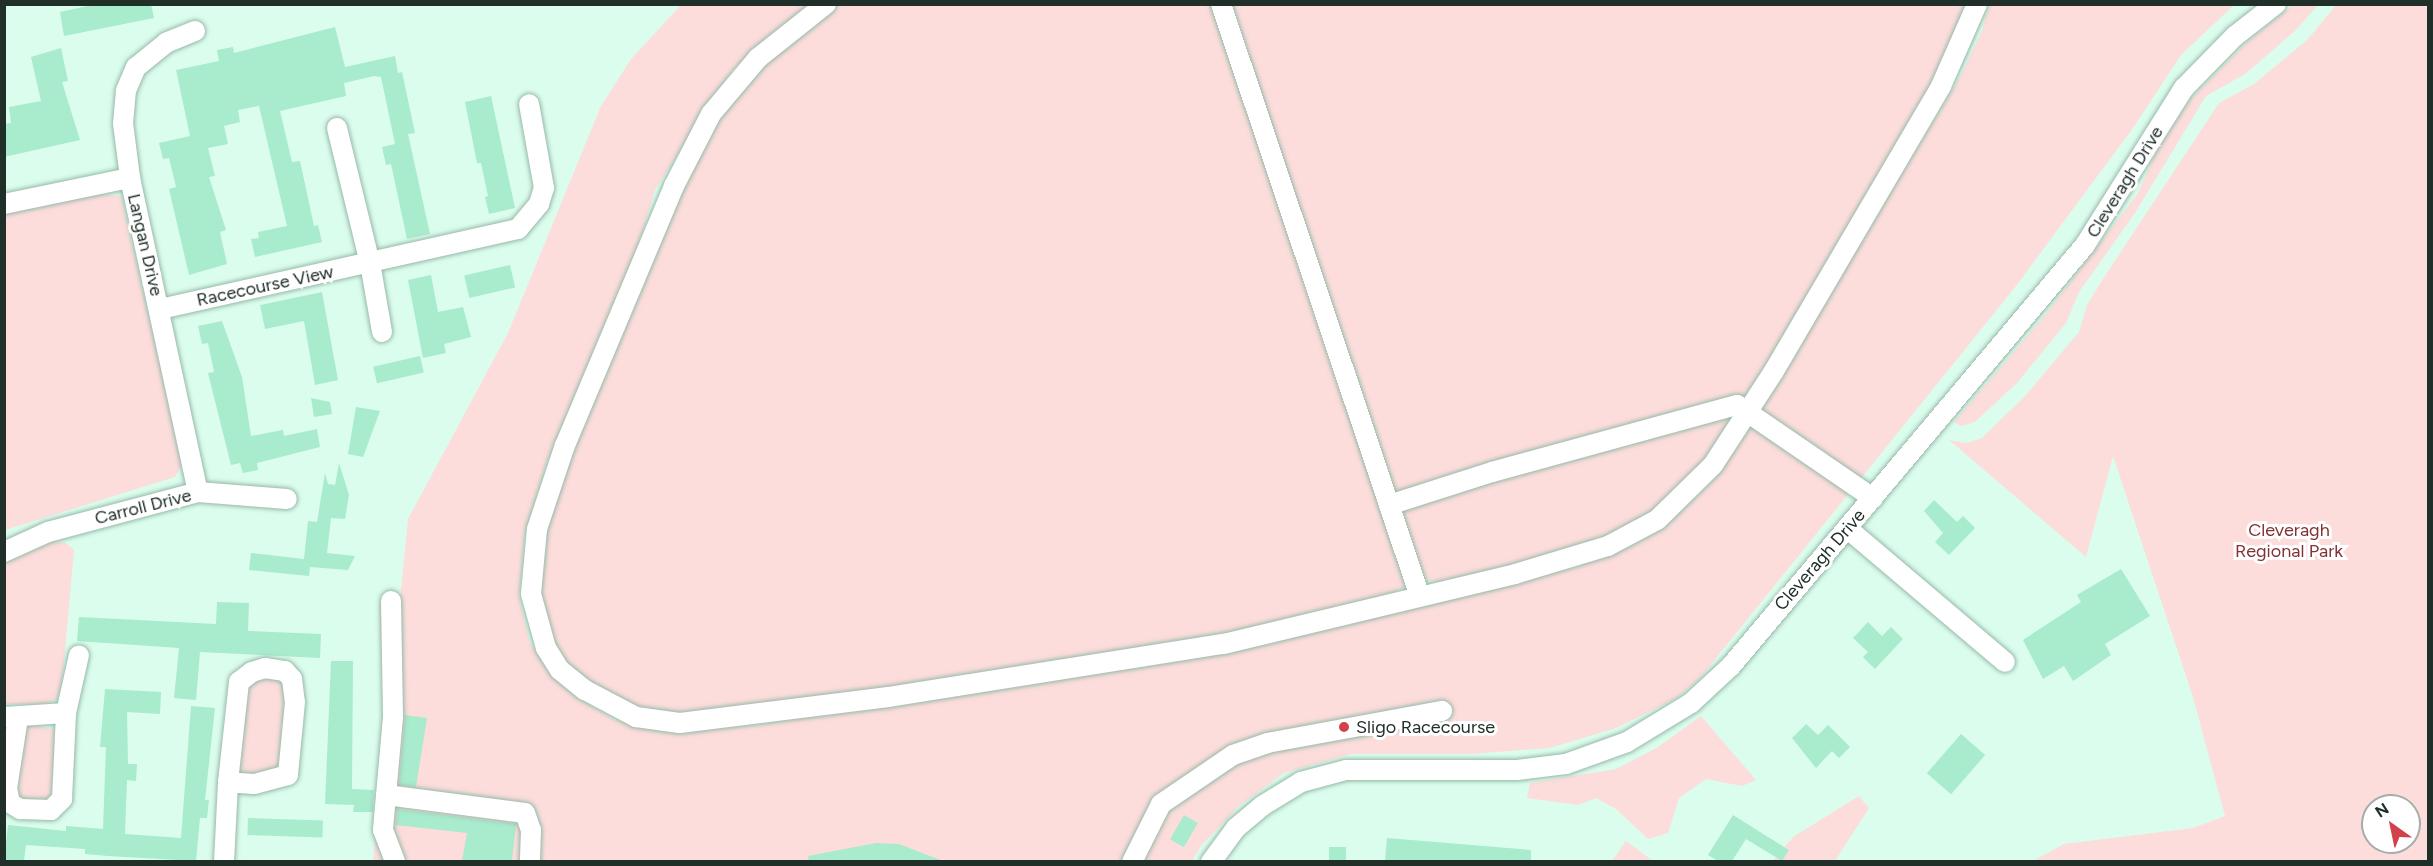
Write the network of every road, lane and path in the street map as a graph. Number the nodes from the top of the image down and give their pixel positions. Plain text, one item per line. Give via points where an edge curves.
1 (826, 4) edge
2 (1221, 4) edge
3 (1977, 4) edge
4 (2276, 4) edge
5 (195, 31) dead end
6 (529, 104) dead end
7 (337, 128) dead end
8 (130, 178) junction
9 (4, 204) edge
10 (370, 263) junction
11 (160, 309) junction
12 (382, 332) dead end
13 (1748, 411) junction
14 (198, 492) junction
15 (1873, 498) junction
16 (287, 499) dead end
17 (1389, 505) junction
18 (1847, 528) junction
19 (4, 552) edge
20 (1419, 594) junction
21 (391, 601) dead end
22 (79, 655) dead end
23 (2005, 662) dead end
24 (1442, 711) dead end
25 (66, 712) junction
26 (11, 717) edge
27 (228, 782) junction
28 (386, 795) junction
29 (224, 861) edge
30 (395, 861) edge
31 (530, 861) edge
32 (1132, 861) edge
33 (1211, 861) edge

1 - 20 street via 758,58 711,114 674,186 565,444 537,529 531,594 546,648 560,670 585,690 636,717 680,723 888,697 1224,644
2 - 17 street
3 - 13 street via 1941,86
4 - 15 street, Cleveragh Drive via 2235,36 2184,88 2085,246
5 - 8 street, Langan Drive via 151,53 136,67 126,90 123,123
6 - 10 street, Racecourse View via 544,188 539,204 519,229
7 - 10 street
8 - 9 street
8 - 11 street, Langan Drive
10 - 11 street, Racecourse View
10 - 12 street
11 - 14 street, Langan Drive
13 - 15 street
13 - 17 street via 1737,405 1723,408
13 - 20 street via 1713,465 1657,520 1608,546 1515,574
14 - 16 street, Carroll Drive
14 - 19 street, Carroll Drive via 48,532
15 - 18 street, Cleveragh Drive
17 - 20 street
18 - 23 street
18 - 33 street, Cleveragh Drive via 1731,666 1691,703 1627,742 1566,764 1346,770 1302,782 1262,806 1236,828
21 - 28 street via 393,717
22 - 25 street
24 - 32 street via 1267,743 1233,755 1161,804
25 - 26 street
25 - 26 street via 62,799 51,810 20,809 10,803 7,788
27 - 27 street via 239,682 265,668 285,671 292,679 294,702 288,775 255,784
27 - 29 street
28 - 30 street via 383,830
28 - 31 street via 525,813 531,830

